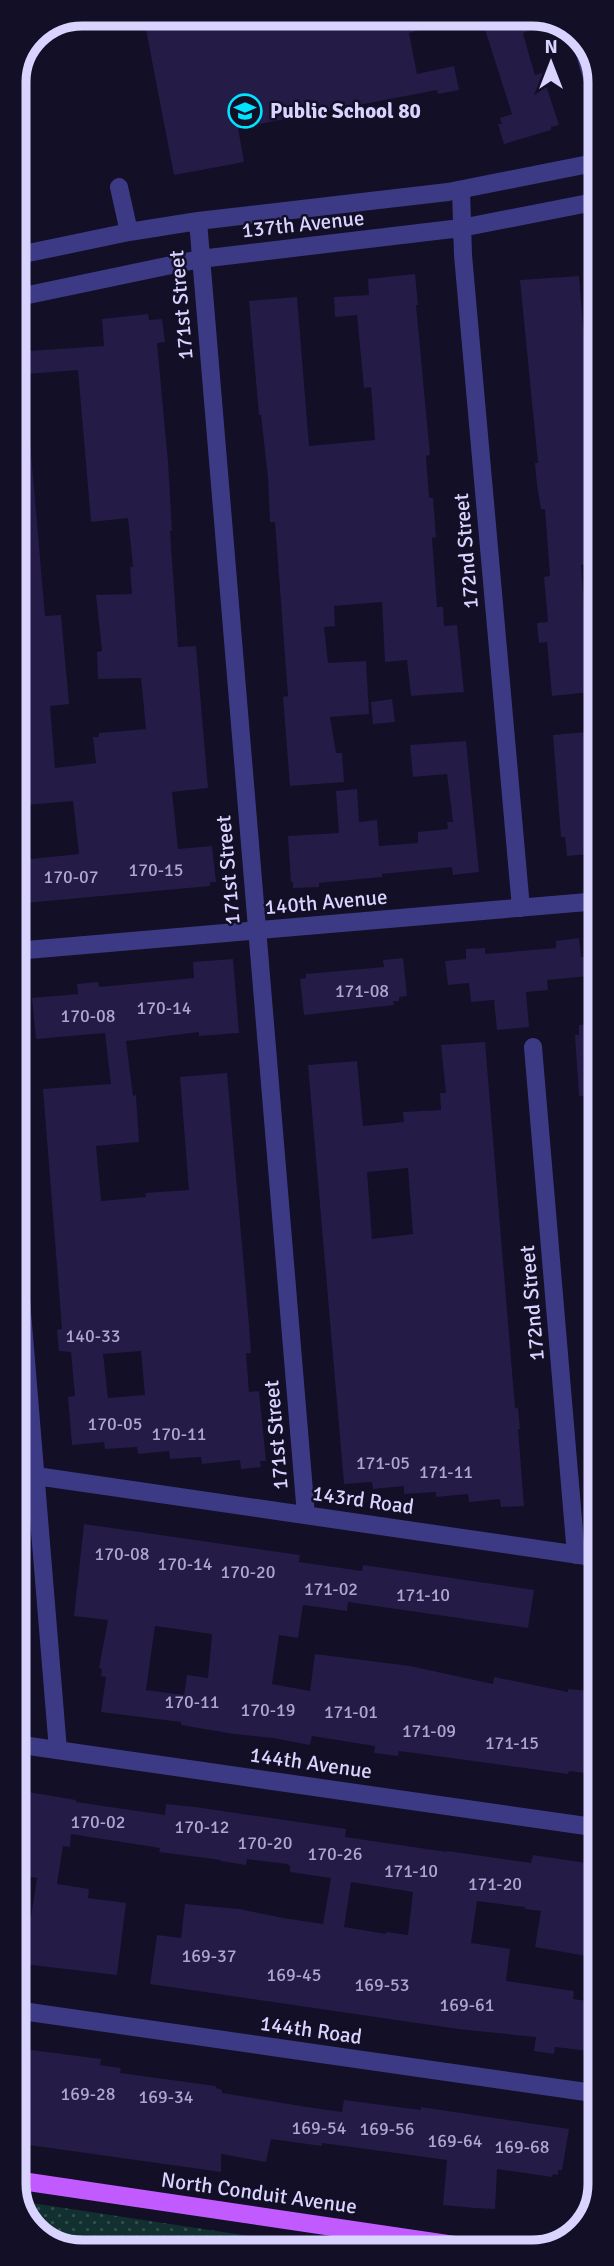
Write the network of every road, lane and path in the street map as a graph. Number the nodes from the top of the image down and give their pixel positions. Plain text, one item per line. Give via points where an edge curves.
1 (588, 164) edge
2 (119, 187) dead end
3 (461, 190) junction
4 (588, 203) edge
5 (198, 221) junction
6 (461, 228) junction
7 (129, 232) junction
8 (26, 253) edge
9 (200, 259) junction
10 (26, 295) edge
11 (588, 902) edge
12 (521, 908) junction
13 (256, 931) junction
14 (26, 950) edge
15 (533, 1047) dead end
16 (26, 1357) edge
17 (36, 1476) junction
18 (306, 1515) junction
19 (576, 1555) junction
20 (588, 1556) edge
21 (26, 1746) edge
22 (58, 1750) junction
23 (588, 1826) edge
24 (26, 2012) edge
25 (588, 2092) edge
26 (26, 2182) edge
27 (421, 2240) edge

1 - 3 street, 137th Avenue
2 - 7 street
3 - 5 street, 137th Avenue
3 - 6 street, 172nd Street
4 - 6 street, 137th Avenue
5 - 7 street, 137th Avenue
5 - 9 street, 171st Street
6 - 9 street, 137th Avenue
6 - 12 street, 172nd Street
7 - 8 street, 137th Avenue
9 - 10 street, 137th Avenue
9 - 13 street, 171st Street
11 - 12 street, 140th Avenue
12 - 13 street, 140th Avenue
13 - 14 street, 140th Avenue
13 - 18 street, 171st Street
15 - 19 street, 172nd Street
16 - 17 street
17 - 18 street, 143rd Road
17 - 22 street
18 - 19 street, 143rd Road
19 - 20 street, 143rd Road
21 - 22 street, 144th Avenue
22 - 23 street, 144th Avenue
24 - 25 street, 144th Road
26 - 27 main road, North Conduit Avenue

